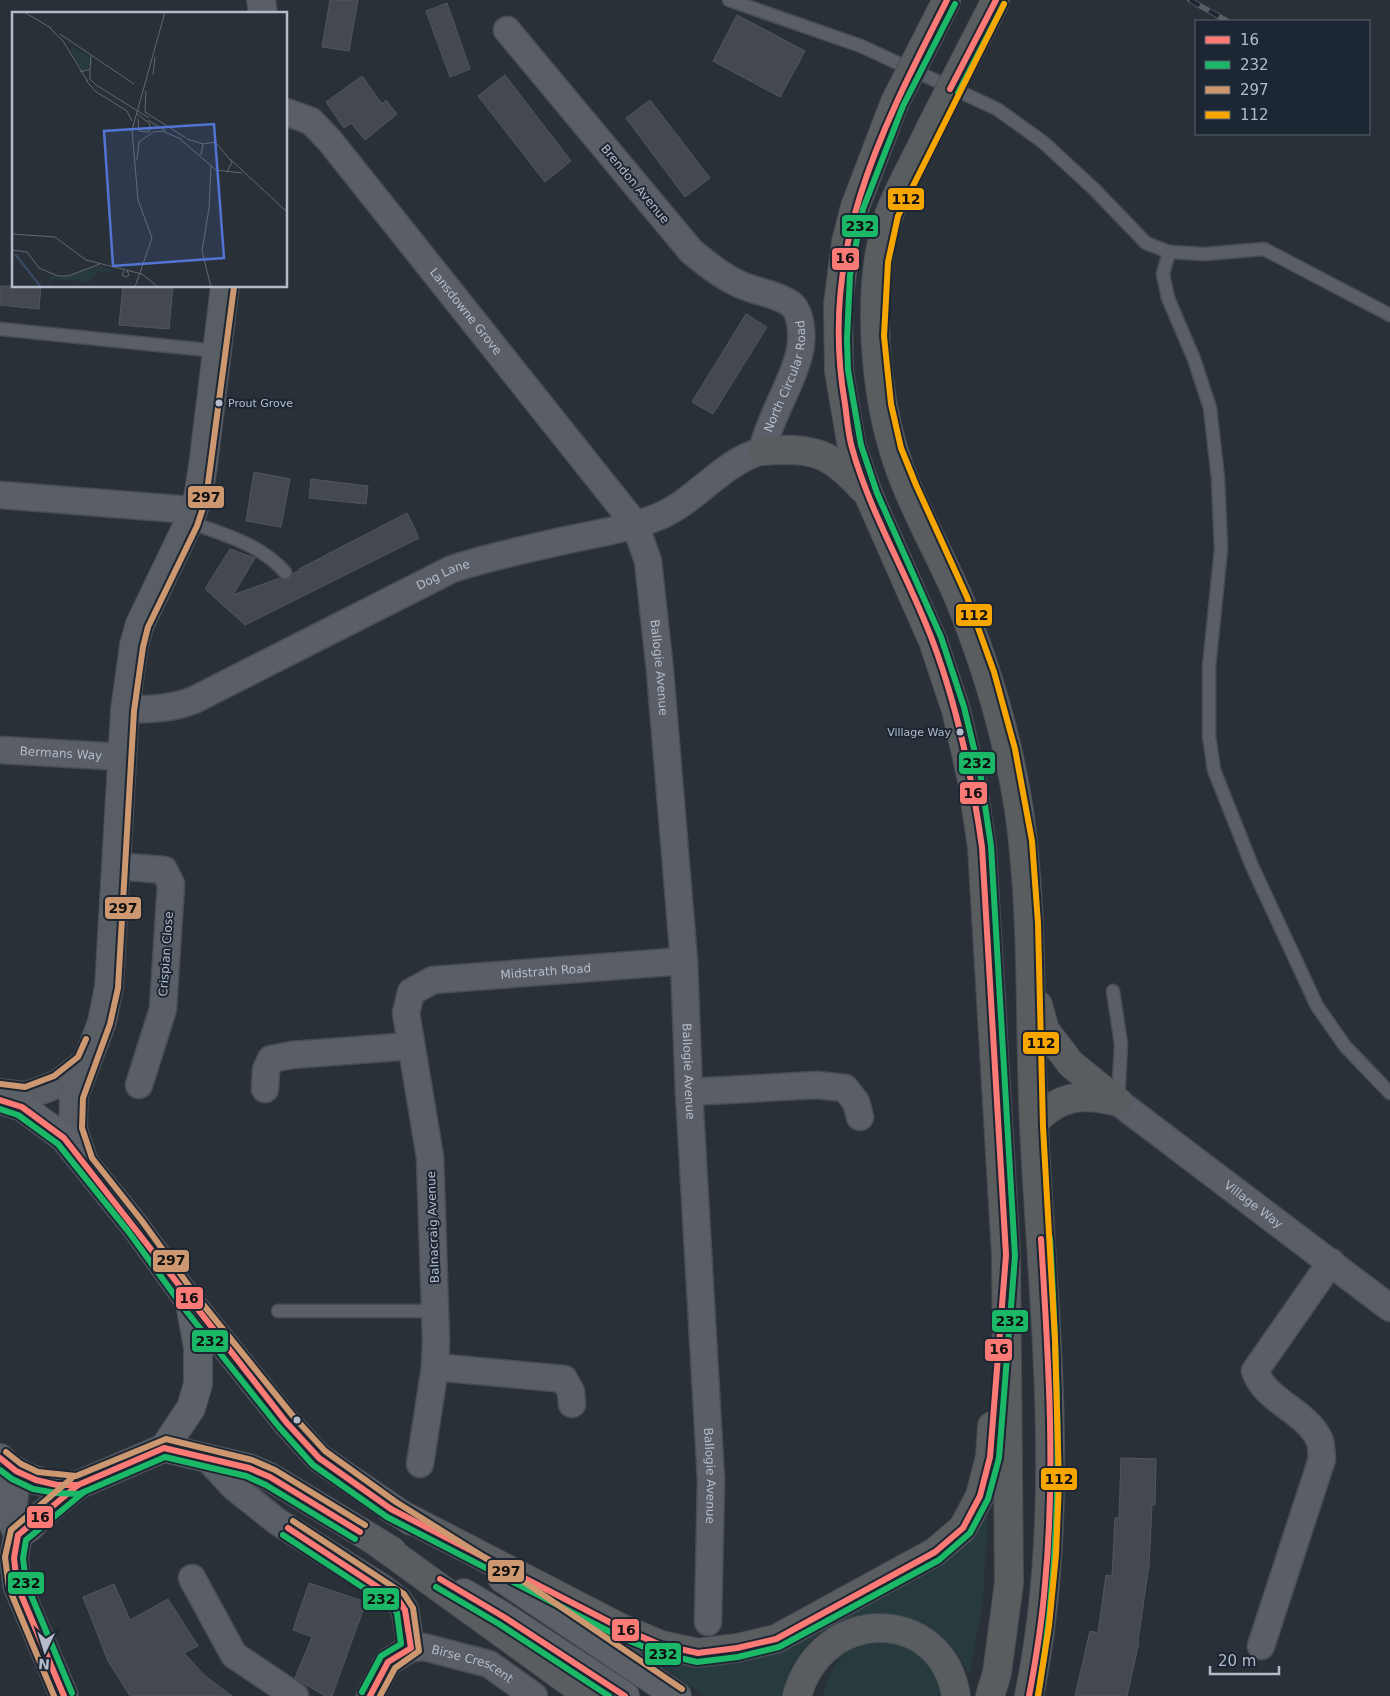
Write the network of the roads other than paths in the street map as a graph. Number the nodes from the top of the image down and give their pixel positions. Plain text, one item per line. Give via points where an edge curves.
1 (730, 0) edge
2 (947, 0) edge
3 (996, 0) edge
4 (507, 30) dead end
5 (288, 113) edge
6 (1169, 252) junction
7 (225, 288) edge
8 (791, 303) joint
9 (1390, 315) edge
10 (0, 329) edge
11 (217, 352) junction
12 (762, 451) junction
13 (0, 495) edge
14 (868, 496) junction
15 (191, 517) junction
16 (635, 524) junction
17 (285, 572) dead end
18 (125, 710) junction
19 (0, 750) edge
20 (123, 757) junction
21 (116, 866) junction
22 (684, 961) junction
23 (1032, 979) junction
24 (1113, 991) dead end
25 (411, 992) joint
26 (411, 1046) junction
27 (85, 1063) junction
28 (139, 1086) dead end
29 (265, 1089) dead end
30 (688, 1092) junction
31 (0, 1093) edge
32 (1390, 1093) edge
33 (0, 1100) edge
34 (1118, 1102) junction
35 (860, 1117) dead end
36 (1034, 1122) junction
37 (84, 1162) junction
38 (1006, 1256) junction
39 (1331, 1262) junction
40 (190, 1302) junction
41 (1390, 1308) edge
42 (278, 1311) dead end
43 (435, 1311) junction
44 (435, 1367) junction
45 (572, 1404) dead end
46 (164, 1448) junction
47 (207, 1458) junction
48 (6, 1464) edge
49 (420, 1464) dead end
50 (78, 1485) junction
51 (390, 1509) junction
52 (18, 1534) junction
53 (371, 1538) junction
54 (192, 1578) dead end
55 (708, 1622) dead end
56 (1041, 1628) junction
57 (1261, 1646) dead end
58 (411, 1648) junction
59 (64, 1696) edge
60 (295, 1696) edge
61 (370, 1696) edge
62 (534, 1696) edge
63 (589, 1696) edge
64 (625, 1696) edge
65 (678, 1696) edge
66 (797, 1696) edge
67 (956, 1696) edge
68 (990, 1696) edge
69 (1029, 1696) edge
70 (1034, 1696) edge

1 - 6 lane via 861,46 997,109 1043,142 1146,243
2 - 14 highway, bridge via 895,102 855,206 846,242 838,305 839,371 852,447
3 - 23 highway, bridge via 889,215 875,317 876,356 888,434 900,471 959,600 997,713 1018,809
4 - 8 street, Brendon Avenue via 691,251 727,277
5 - 16 street, Lansdowne Grove via 311,121 330,141
6 - 9 lane via 1205,254 1264,249
6 - 32 lane via 1163,274 1168,298 1194,359 1210,408 1218,478 1221,550 1209,667 1214,770 1252,866 1317,1006 1345,1046
7 - 11 main road
8 - 12 street, North Circular Road via 798,315 799,354 765,436
10 - 11 lane
11 - 15 main road via 203,466
12 - 14 highway via 782,449 824,455 843,468
12 - 16 street, Dog Lane via 740,459 660,516
13 - 15 street via 178,509
14 - 38 highway via 933,641 956,710 972,780 982,847
15 - 17 lane via 272,558
15 - 18 main road via 140,624
16 - 18 street, Dog Lane via 495,555 452,569 194,700 180,706
16 - 22 street, Ballogie Avenue via 648,561
18 - 20 main road
19 - 20 street, Bermans Way
20 - 21 main road
21 - 27 main road via 109,988 102,1022
21 - 28 street, Crispian Close via 164,870 171,884 163,1009
22 - 25 street, Midstrath Road via 434,980
22 - 30 street, Ballogie Avenue
23 - 34 highway via 1045,1030 1071,1064
23 - 36 highway
24 - 34 lane via 1121,1044
25 - 26 street, Balnacraig Avenue via 406,1013
26 - 29 street via 271,1059 266,1070
26 - 43 street, Balnacraig Avenue via 430,1158
27 - 31 main road via 58,1084 26,1096
27 - 37 main road via 74,1096 73,1129
30 - 35 street via 817,1085 845,1088 856,1102
30 - 55 street, Ballogie Avenue via 711,1480
33 - 37 main road via 22,1107 57,1132
34 - 36 highway via 1094,1096 1070,1099 1049,1106
34 - 39 street, Village Way
36 - 56 highway via 1044,1290 1050,1482
37 - 40 main road
38 - 51 highway via 990,1457 980,1496 963,1528 935,1552 776,1639 698,1652 661,1645 619,1627
38 - 68 highway via 1009,1583
39 - 41 street, Village Way
39 - 57 street via 1255,1371 1259,1383 1307,1423 1320,1440 1322,1459
40 - 46 main road via 198,1348 198,1384 191,1408
40 - 51 main road via 319,1458
42 - 43 lane
43 - 44 street, Balnacraig Avenue
44 - 45 street via 564,1379 571,1392
44 - 49 street, Balnacraig Avenue
46 - 47 main road
46 - 50 main road
47 - 53 main road via 249,1468 270,1477
47 - 58 street via 235,1488 278,1522 399,1601 404,1610
48 - 50 main road via 50,1483
48 - 52 main road via 14,1495 12,1521
50 - 52 main road
51 - 65 main road via 522,1591
52 - 59 main road via 14,1558 17,1584
53 - 63 highway
53 - 64 main road via 504,1617
54 - 60 street via 234,1655
56 - 69 highway
56 - 70 highway
58 - 61 street via 388,1662
58 - 62 street, Birse Crescent via 424,1646 489,1664
66 - 67 highway via 802,1679 814,1659 831,1643 850,1632 888,1628 909,1634 929,1646 945,1664

